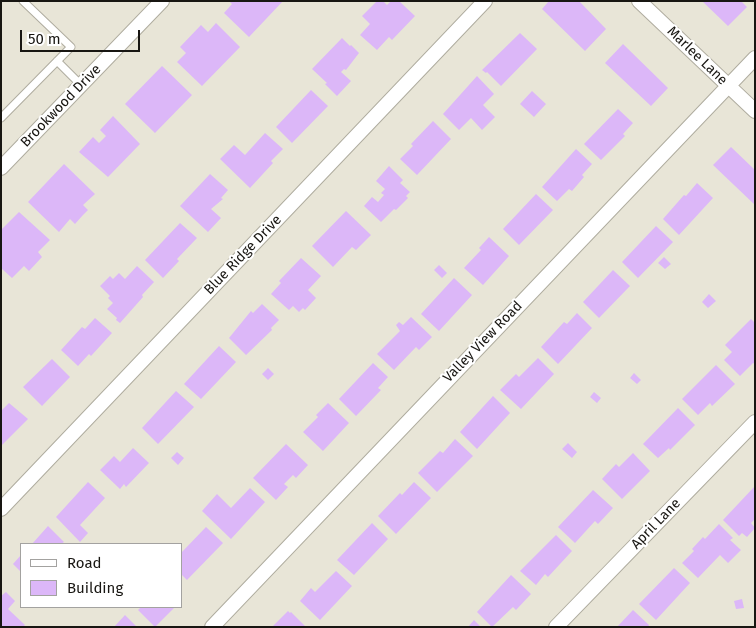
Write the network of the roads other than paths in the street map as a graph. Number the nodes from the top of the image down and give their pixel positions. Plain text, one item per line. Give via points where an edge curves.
1 (23, 1) edge
2 (162, 1) edge
3 (486, 1) edge
4 (640, 1) edge
5 (755, 58) edge
6 (57, 61) junction
7 (81, 85) junction
8 (728, 86) junction
9 (755, 111) edge
10 (1, 118) edge
11 (1, 168) edge
12 (755, 422) edge
13 (1, 509) edge
14 (212, 627) edge
15 (556, 627) edge

1 - 6 lane via 71,47
2 - 7 street, Brookwood Drive
3 - 13 street, Blue Ridge Drive
4 - 8 street, Marlee Lane
5 - 8 street, Valley View Road
6 - 7 lane
6 - 10 lane
7 - 11 street, Brookwood Drive
8 - 9 street, Marlee Lane
8 - 14 street, Valley View Road
12 - 15 street, April Lane

